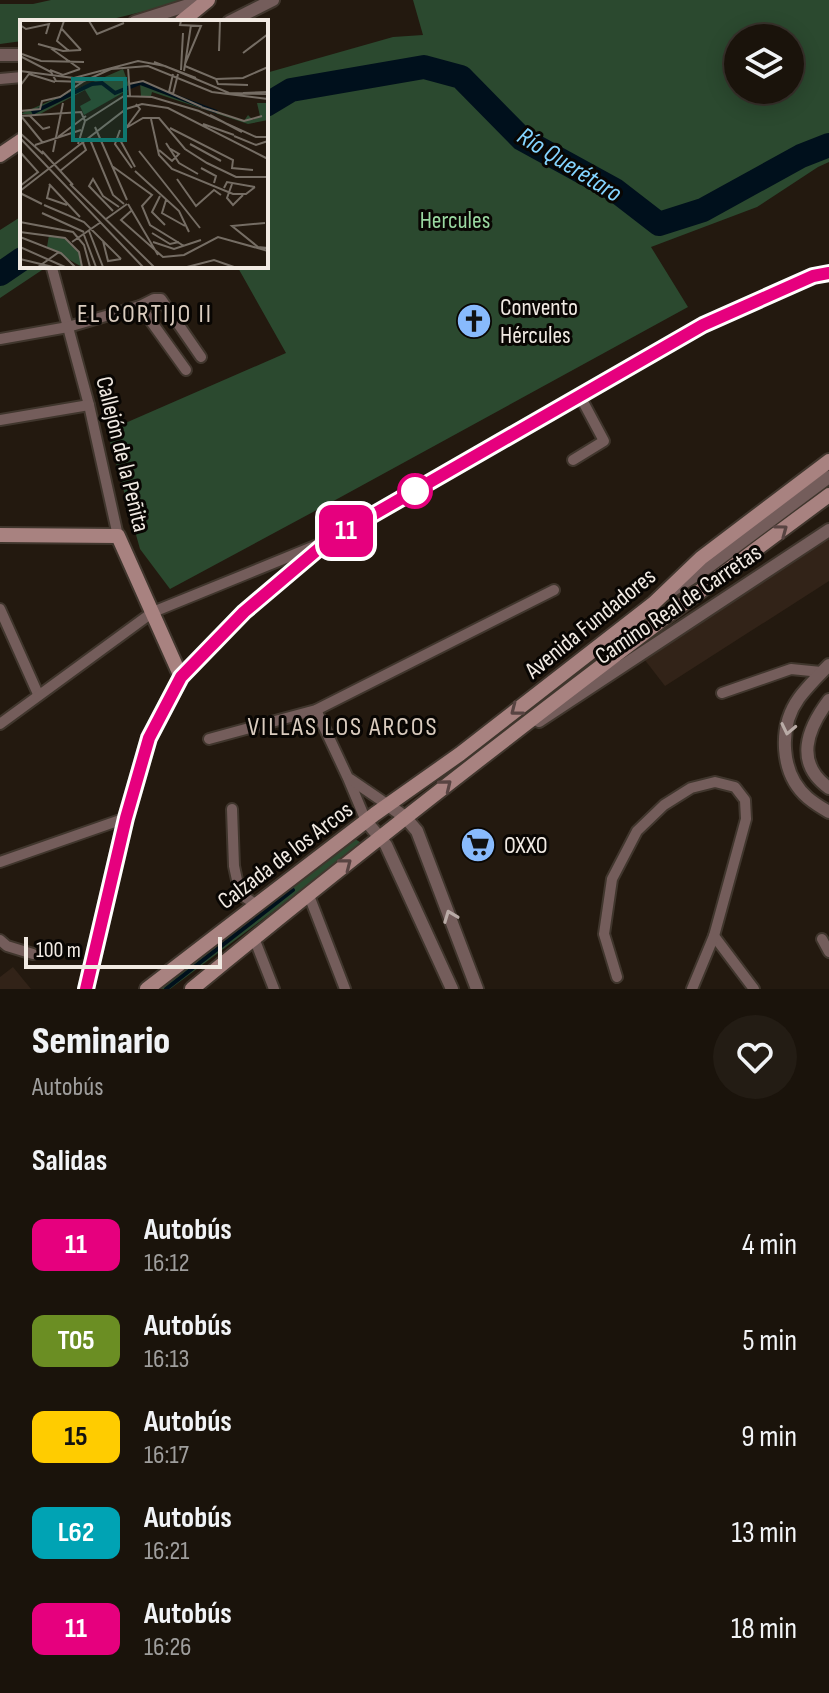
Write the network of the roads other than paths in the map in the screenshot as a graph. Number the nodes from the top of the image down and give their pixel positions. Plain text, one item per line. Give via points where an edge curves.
1 (206, 0) edge
2 (273, 0) edge
3 (251, 6) edge
4 (141, 20) edge
5 (183, 20) edge
6 (232, 20) edge
7 (20, 77) edge
8 (0, 79) edge
9 (20, 141) edge
10 (0, 155) edge
11 (52, 268) dead end
12 (829, 273) edge
13 (140, 306) junction
14 (68, 327) junction
15 (0, 339) edge
16 (201, 357) dead end
17 (186, 370) dead end
18 (580, 396) junction
19 (89, 405) junction
20 (0, 420) edge
21 (573, 460) dead end
22 (829, 461) edge
23 (829, 477) edge
24 (829, 495) edge
25 (829, 530) edge
26 (0, 535) edge
27 (118, 536) junction
28 (329, 540) junction
29 (554, 590) dead end
30 (654, 603) junction
31 (0, 609) edge
32 (153, 612) junction
33 (825, 668) edge
34 (181, 677) junction
35 (722, 693) dead end
36 (38, 694) junction
37 (829, 700) edge
38 (316, 710) junction
39 (829, 711) edge
40 (0, 724) edge
41 (811, 727) junction
42 (209, 739) dead end
43 (469, 766) junction
44 (348, 778) junction
45 (829, 788) edge
46 (388, 805) junction
47 (232, 809) dead end
48 (829, 812) edge
49 (405, 817) junction
50 (126, 818) junction
51 (370, 818) junction
52 (379, 838) junction
53 (0, 862) edge
54 (299, 872) junction
55 (311, 891) junction
56 (257, 905) junction
57 (714, 936) junction
58 (254, 938) junction
59 (822, 939) dead end
60 (0, 940) edge
61 (829, 952) edge
62 (33, 954) dead end
63 (617, 977) dead end
64 (86, 989) edge
65 (147, 989) edge
66 (192, 989) edge
67 (274, 989) edge
68 (345, 989) edge
69 (452, 989) edge
70 (477, 989) edge
71 (692, 989) edge
72 (754, 989) edge

1 - 4 street
1 - 5 main road
2 - 3 street
3 - 6 street
7 - 8 street
9 - 10 main road
11 - 14 street, Callejón de la Peñita
12 - 18 street via 703,325
13 - 14 street
13 - 16 street via 161,299
13 - 17 street
14 - 15 street
14 - 19 street, Callejón de la Peñita
18 - 21 street via 604,441
18 - 28 street
19 - 20 street
19 - 27 street, Callejón de la Peñita
22 - 30 main road, Avenida Fundadores via 701,558
23 - 30 street, Camino Real de Carretas
43 -> 24 main road, Avenida Fundadores
25 - 43 street, Camino Real de Carretas
26 - 27 main road
27 - 32 main road, Callejón de la Peñita
28 - 32 street
28 - 34 street via 244,612
29 - 38 street
30 -> 46 main road, Avenida Fundadores
31 - 36 street
32 - 34 main road, Callejón de la Peñita
32 - 36 street
33 - 35 street via 791,669
33 -> 48 street via 797,700 784,749 791,775 806,796
34 - 50 main road via 149,738
36 - 40 street
37 - 41 street
38 - 42 street
38 - 44 street
39 - 41 street
41 - 45 street via 810,765 817,780
49 -> 43 main road, Avenida Fundadores
44 - 46 street
44 - 51 street
46 - 49 street
46 - 51 main road, Avenida Fundadores
47 - 56 street via 240,894
49 - 52 main road, Avenida Fundadores
70 -> 49 street via 417,831
50 - 53 street
50 - 64 main road
51 - 52 street
51 - 54 main road, Calzada de los Arcos
55 -> 52 main road, Calzada de los Arcos
52 - 69 street
54 - 55 main road
54 - 56 main road, Calzada de los Arcos
55 - 58 main road, Calzada de los Arcos
55 - 68 street
56 - 65 main road, Calzada de los Arcos
57 - 63 street via 746,819 745,800 735,787 715,782 691,788 664,805 637,831 612,879 604,934
57 - 71 street
57 - 72 street
58 - 66 main road, Calzada de los Arcos
58 - 67 street
59 - 61 street
60 - 62 street

